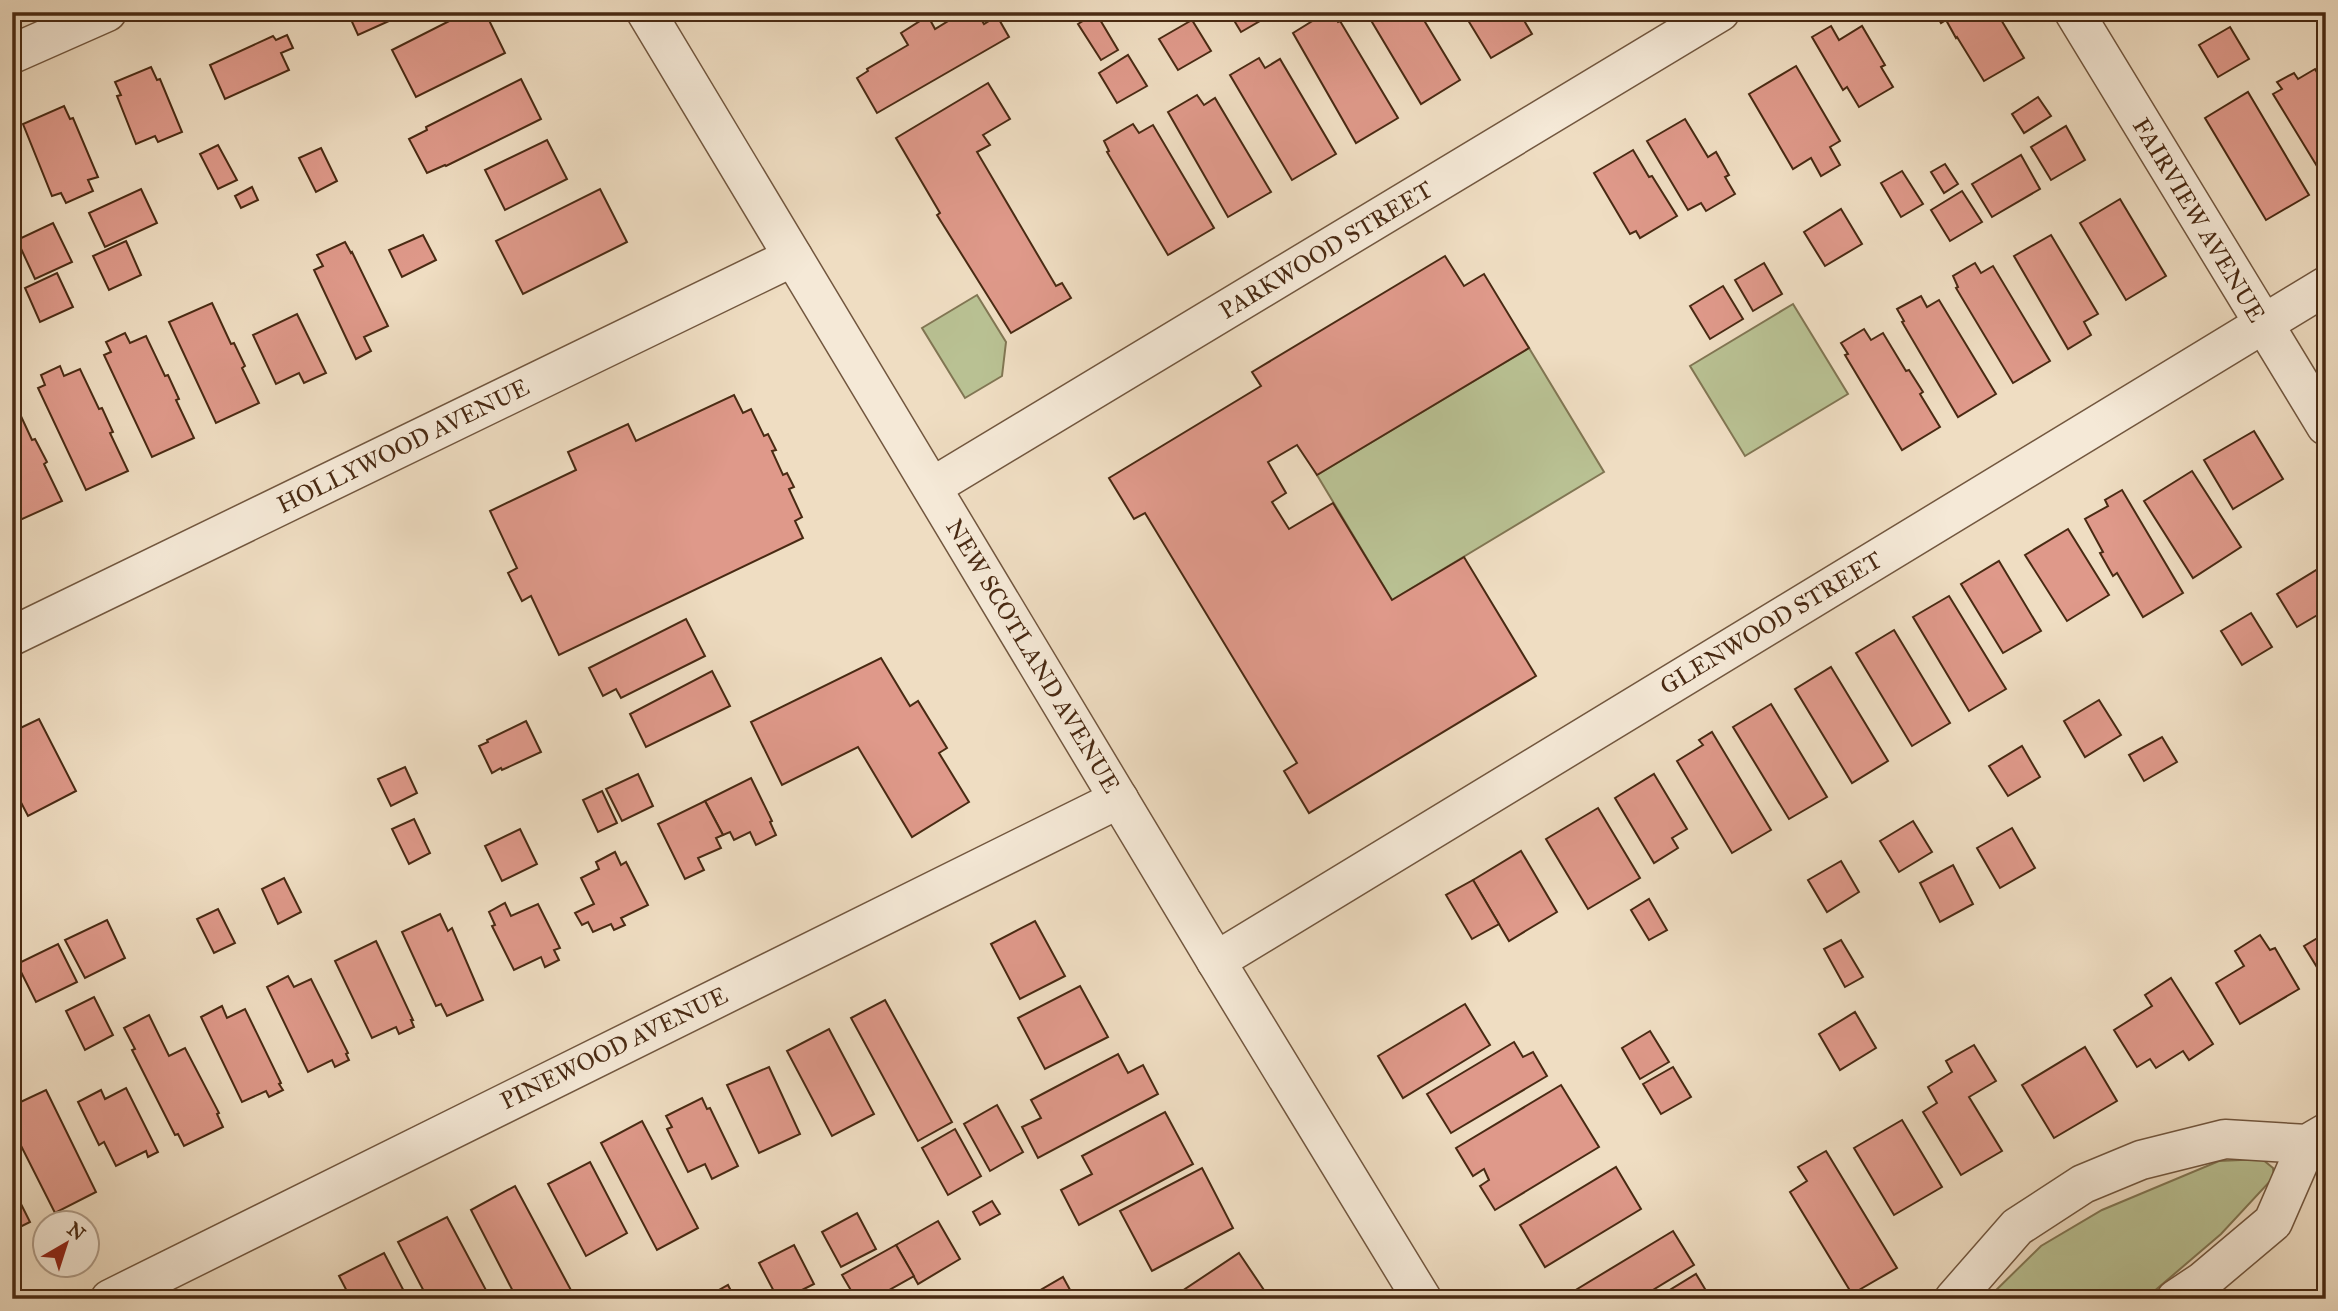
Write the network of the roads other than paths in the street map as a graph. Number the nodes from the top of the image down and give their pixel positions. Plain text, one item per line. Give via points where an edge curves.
1 (107, 12) edge
2 (1720, 12) edge
3 (2074, 12) edge
4 (653, 14) edge
5 (12, 54) edge
6 (793, 257) junction
7 (2326, 286) edge
8 (2262, 324) junction
9 (2326, 426) edge
10 (932, 487) junction
11 (12, 636) edge
12 (1119, 799) junction
13 (1216, 961) junction
14 (2316, 1139) edge
15 (1416, 1297) edge
16 (110, 1299) edge
17 (1954, 1299) edge
18 (2176, 1299) edge

1 - 5 street
2 - 10 street, PARKWOOD STREET
3 - 8 street, FAIRVIEW AVENUE
4 - 6 street, NEW SCOTLAND AVENUE
6 - 10 street, NEW SCOTLAND AVENUE
6 - 11 street, HOLLYWOOD AVENUE
7 - 8 street, GLENWOOD STREET
8 - 9 street, FAIRVIEW AVENUE
8 - 13 street, GLENWOOD STREET
10 - 12 street, NEW SCOTLAND AVENUE
12 - 13 street, NEW SCOTLAND AVENUE
12 - 16 street, PINEWOOD AVENUE
13 - 15 street, NEW SCOTLAND AVENUE
14 - 17 street via 2225,1139 2141,1160 2083,1184 2017,1227
14 - 18 street via 2273,1222

